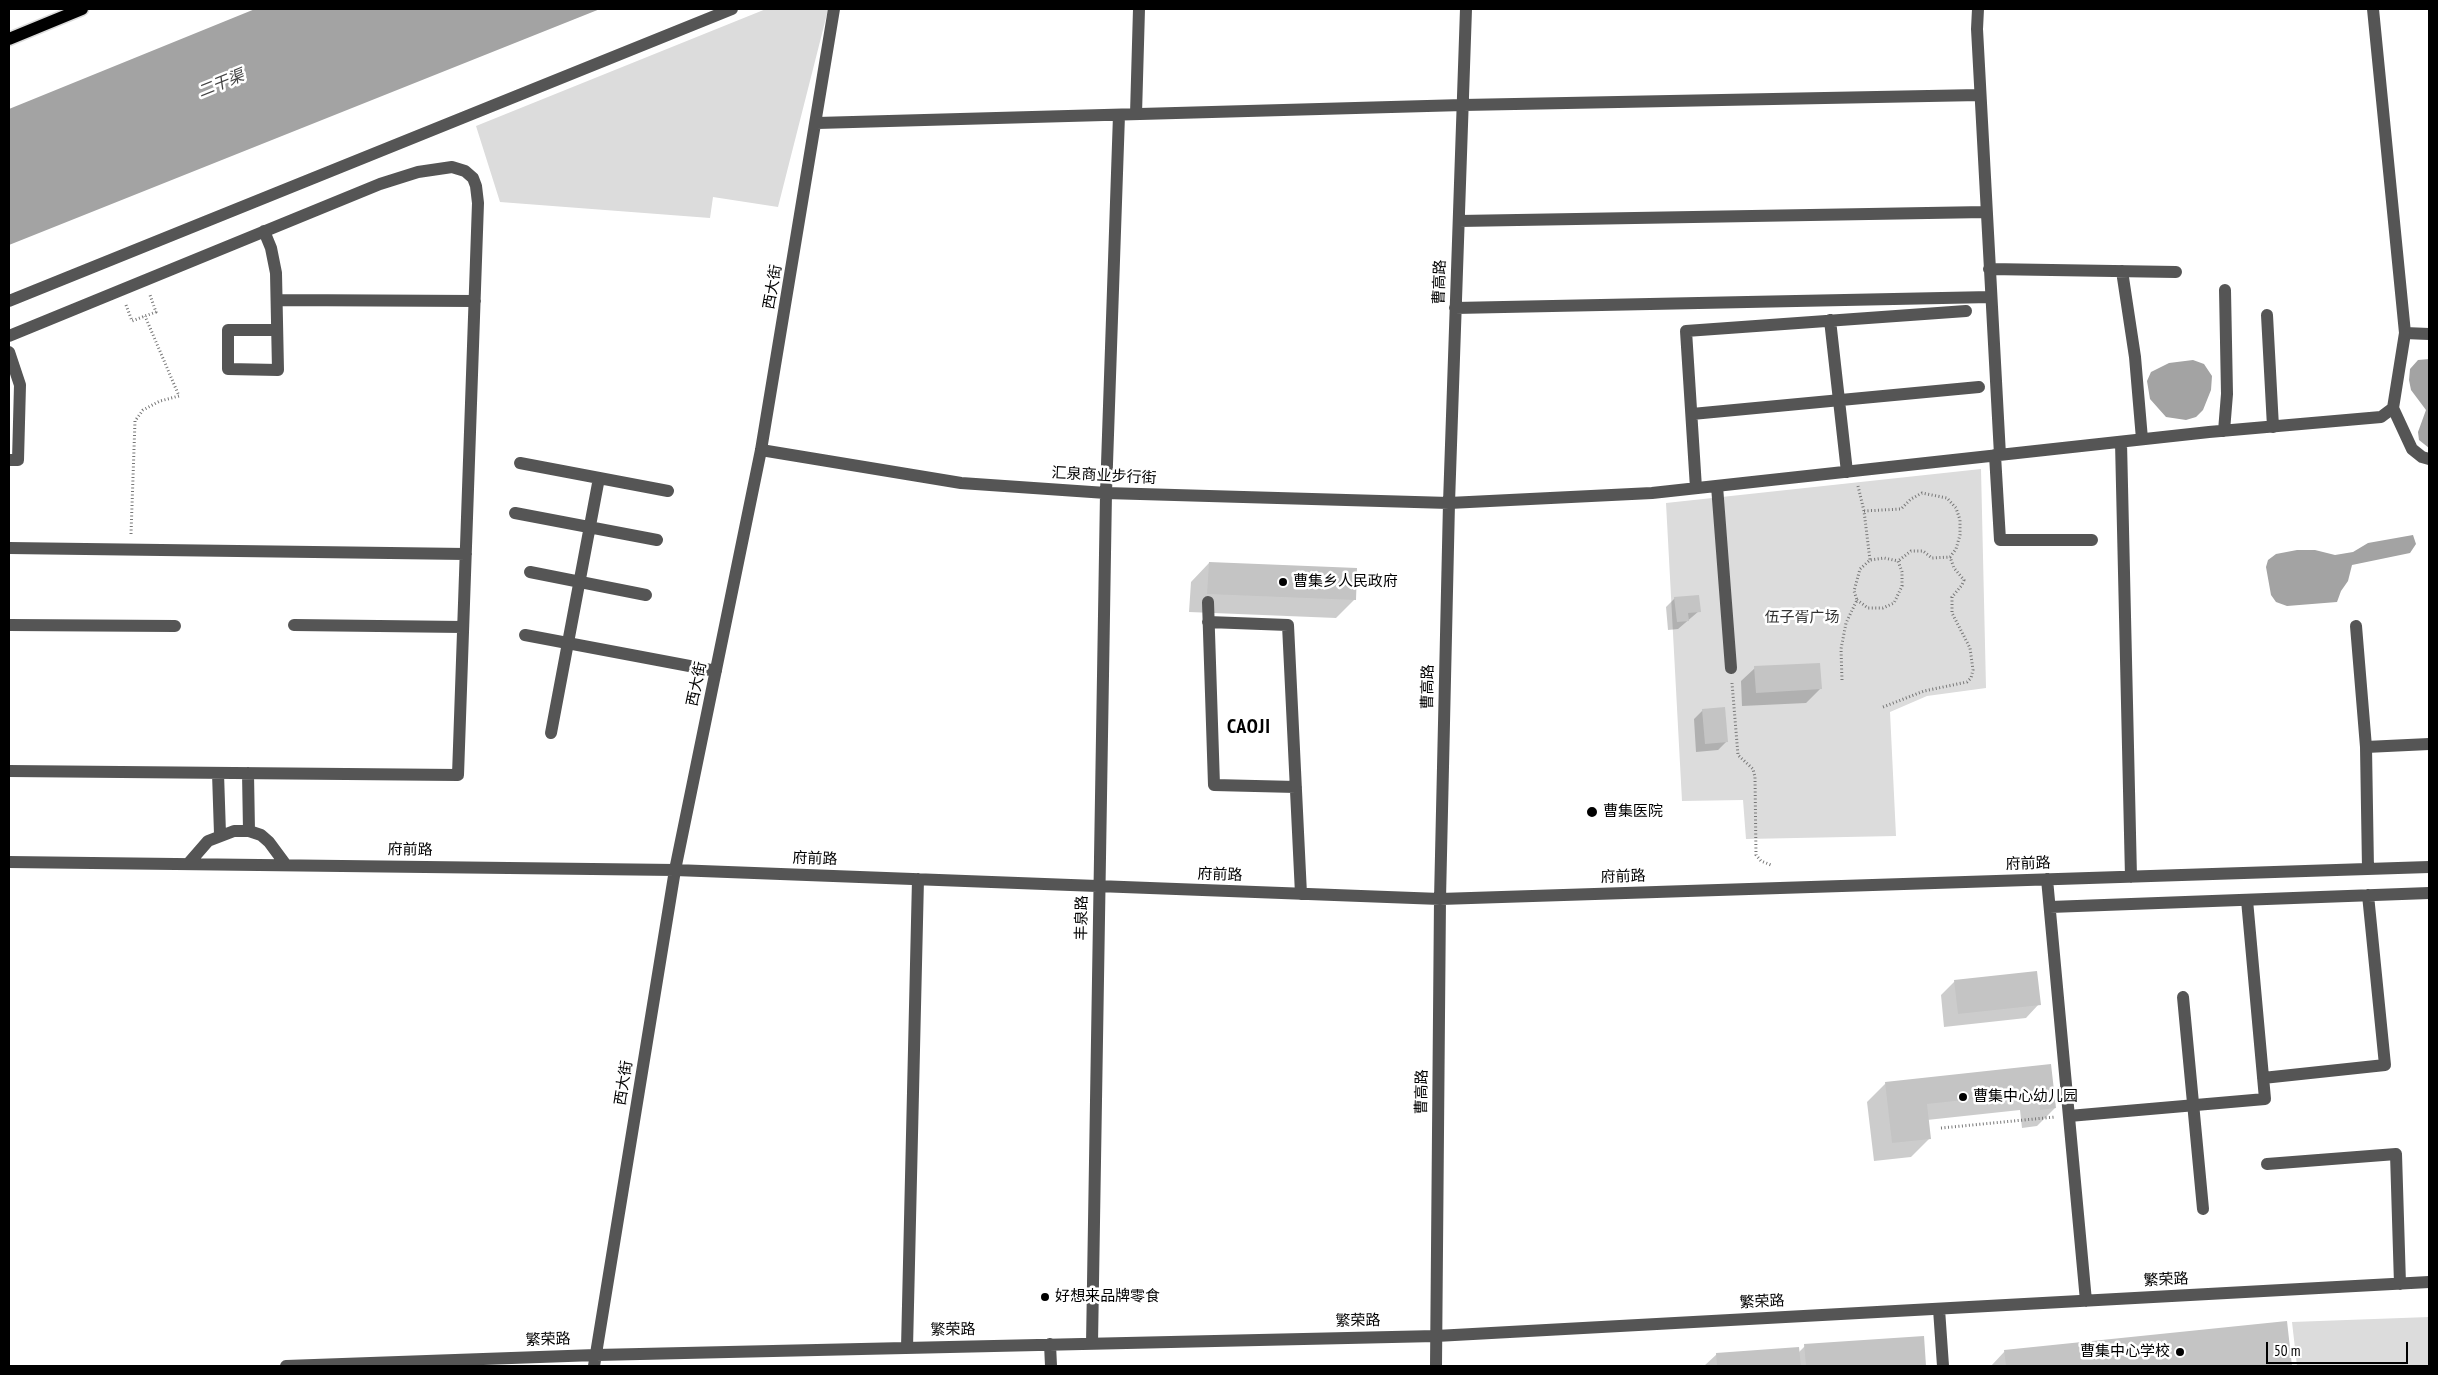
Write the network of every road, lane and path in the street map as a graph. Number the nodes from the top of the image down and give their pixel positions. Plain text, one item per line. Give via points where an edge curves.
1 (82, 9) edge
2 (732, 9) edge
3 (834, 9) edge
4 (1139, 9) edge
5 (1466, 9) edge
6 (1978, 9) edge
7 (2372, 9) edge
8 (9, 39) edge
9 (1980, 95) junction
10 (1463, 104) junction
11 (1119, 114) junction
12 (1136, 114) junction
13 (817, 123) junction
14 (1986, 212) junction
15 (1459, 221) junction
16 (264, 232) junction
17 (1989, 269) junction
18 (2122, 271) junction
19 (2176, 272) dead end
20 (144, 280) junction
21 (120, 290) junction
22 (2225, 290) dead end
23 (1991, 298) junction
24 (276, 300) junction
25 (9, 301) edge
26 (475, 301) junction
27 (1455, 308) junction
28 (1966, 311) dead end
29 (2267, 315) dead end
30 (145, 316) junction
31 (1830, 320) junction
32 (277, 330) junction
33 (2405, 333) junction
34 (2429, 334) edge
35 (9, 336) edge
36 (9, 352) edge
37 (1979, 387) dead end
38 (1839, 400) junction
39 (2393, 408) junction
40 (1692, 414) junction
41 (2273, 426) junction
42 (2224, 431) junction
43 (2142, 439) junction
44 (2121, 442) junction
45 (761, 450) junction
46 (1998, 455) junction
47 (2429, 459) edge
48 (9, 460) edge
49 (520, 463) dead end
50 (1850, 471) junction
51 (599, 478) junction
52 (1717, 486) junction
53 (1696, 488) junction
54 (668, 491) dead end
55 (1106, 493) junction
56 (1449, 503) junction
57 (1864, 511) junction
58 (515, 514) dead end
59 (589, 527) junction
60 (657, 540) dead end
61 (2092, 540) dead end
62 (9, 548) edge
63 (130, 550) junction
64 (466, 554) junction
65 (1950, 557) junction
66 (1870, 560) junction
67 (1898, 561) junction
68 (530, 572) dead end
69 (579, 582) junction
70 (646, 595) dead end
71 (1857, 600) junction
72 (1208, 602) dead end
73 (1208, 622) junction
74 (9, 625) edge
75 (294, 625) dead end
76 (176, 626) dead end
77 (2356, 626) dead end
78 (464, 627) junction
79 (525, 635) dead end
80 (568, 643) junction
81 (1731, 668) joint
82 (716, 671) junction
83 (1842, 680) dead end
84 (1883, 707) dead end
85 (551, 733) dead end
86 (2429, 744) edge
87 (2366, 747) junction
88 (9, 771) edge
89 (218, 773) junction
90 (248, 773) junction
91 (1296, 787) junction
92 (248, 831) junction
93 (220, 834) junction
94 (9, 862) edge
95 (188, 864) junction
96 (286, 865) junction
97 (1771, 865) dead end
98 (2429, 867) edge
99 (2368, 869) junction
100 (675, 870) junction
101 (2131, 877) junction
102 (2048, 879) junction
103 (918, 880) junction
104 (1099, 887) junction
105 (2429, 893) edge
106 (1301, 894) junction
107 (2368, 895) junction
108 (1440, 898) junction
109 (2247, 900) junction
110 (2050, 907) junction
111 (2183, 997) dead end
112 (2263, 1078) junction
113 (2193, 1106) junction
114 (2069, 1116) junction
115 (1941, 1128) dead end
116 (2267, 1164) dead end
117 (2203, 1209) dead end
118 (2429, 1282) edge
119 (2400, 1284) junction
120 (2086, 1300) junction
121 (1939, 1309) junction
122 (1436, 1336) junction
123 (1050, 1344) junction
124 (1092, 1344) junction
125 (908, 1348) junction
126 (595, 1361) edge
127 (286, 1366) edge
128 (1051, 1366) edge
129 (1436, 1366) edge
130 (1942, 1366) edge

1 - 8 main road
2 - 25 street
3 - 13 street, 西大街
4 - 12 street
5 - 10 street, 曹高路
6 - 9 street
7 - 33 street
9 - 10 street
9 - 14 street
10 - 12 street
10 - 15 street, 曹高路
11 - 12 street
11 - 13 street
11 - 55 street, 丰泉路
13 - 45 street, 西大街
14 - 15 street
14 - 17 street
15 - 27 street, 曹高路
16 - 20 street
16 - 24 street via 276,273
16 - 26 street via 380,184 418,172 452,167 473,178 476,186
17 - 18 street
17 - 23 street
18 - 19 street
18 - 43 street via 2135,356
20 - 21 street
20 - 30 path via 156,312
21 - 30 path via 132,321
21 - 35 street
22 - 42 street via 2227,394
23 - 27 street
23 - 46 street
24 - 26 street
24 - 32 street
26 - 64 street
27 - 56 street, 曹高路
28 - 31 street
29 - 41 street
30 - 63 path via 179,396 143,410 135,421
31 - 38 street
31 - 40 street via 1686,330
32 - 32 street via 278,370 228,369 228,330
33 - 34 street
33 - 39 street
36 - 48 street via 20,385 18,460
37 - 38 street
38 - 40 street
38 - 50 street
39 - 41 street, 汇泉商业步行街 via 2381,417
39 - 47 street via 2412,450
40 - 53 street
41 - 42 street, 汇泉商业步行街
42 - 43 street, 汇泉商业步行街
43 - 44 street, 汇泉商业步行街
44 - 46 street, 汇泉商业步行街
44 - 101 street
45 - 55 street, 汇泉商业步行街 via 961,484
45 - 82 street, 西大街
46 - 50 street, 汇泉商业步行街
46 - 61 street via 2000,540
49 - 51 street
50 - 52 street, 汇泉商业步行街
50 - 57 path
51 - 54 street
51 - 59 street
52 - 53 street, 汇泉商业步行街
52 - 81 street
53 - 56 street, 汇泉商业步行街
55 - 56 street, 汇泉商业步行街
55 - 104 street, 丰泉路
56 - 108 street, 曹高路
57 - 65 path via 1901,509 1922,493 1947,498 1956,508 1960,520 1960,535
57 - 66 path
58 - 59 street
59 - 60 street
59 - 69 street
62 - 63 street
63 - 64 street
64 - 78 street
65 - 67 path via 1932,558 1923,552 1911,551
65 - 84 path via 1964,580 1952,597 1952,614 1970,648 1971,678 1967,682 1924,691
66 - 67 path
66 - 71 path via 1860,569 1856,579 1854,591
67 - 71 path via 1902,586 1894,603 1883,608 1868,608
68 - 69 street
69 - 70 street
69 - 80 street
71 - 83 path via 1846,623
72 - 73 street
73 - 91 street via 1288,625
73 - 91 street via 1214,785
74 - 76 street
75 - 78 street
77 - 87 street
78 - 90 street via 458,775
79 - 80 street
80 - 82 street
80 - 85 street
81 - 97 path via 1738,756 1753,769 1756,777 1756,855
82 - 100 street, 西大街
86 - 87 street
87 - 99 street
88 - 89 street
89 - 90 street
89 - 93 street
90 - 92 street
91 - 106 street
92 - 93 street
92 - 96 street via 270,842
93 - 95 street via 208,841
94 - 95 street, 府前路
95 - 96 street, 府前路
96 - 100 street, 府前路
98 - 99 street, 府前路
99 - 101 street, 府前路
100 - 103 street, 府前路
100 - 126 street, 西大街
101 - 102 street, 府前路
102 - 108 street, 府前路
102 - 110 street
103 - 104 street, 府前路
103 - 125 street
104 - 106 street, 府前路
104 - 124 street, 丰泉路
105 - 107 street
106 - 108 street, 府前路
107 - 109 street
107 - 112 street via 2385,1065
108 - 122 street, 曹高路
109 - 110 street
109 - 112 street
110 - 114 street
111 - 113 street
112 - 113 street via 2264,1099
113 - 114 street
113 - 117 street
114 - 115 path
114 - 120 street
116 - 119 street via 2396,1154
118 - 119 street, 繁荣路
119 - 120 street, 繁荣路
120 - 121 street, 繁荣路
121 - 122 street, 繁荣路
121 - 130 street
122 - 124 street, 繁荣路
122 - 129 street, 曹高路
123 - 124 street, 繁荣路
123 - 125 street, 繁荣路
123 - 128 street
125 - 126 street, 繁荣路
126 - 127 street, 繁荣路

